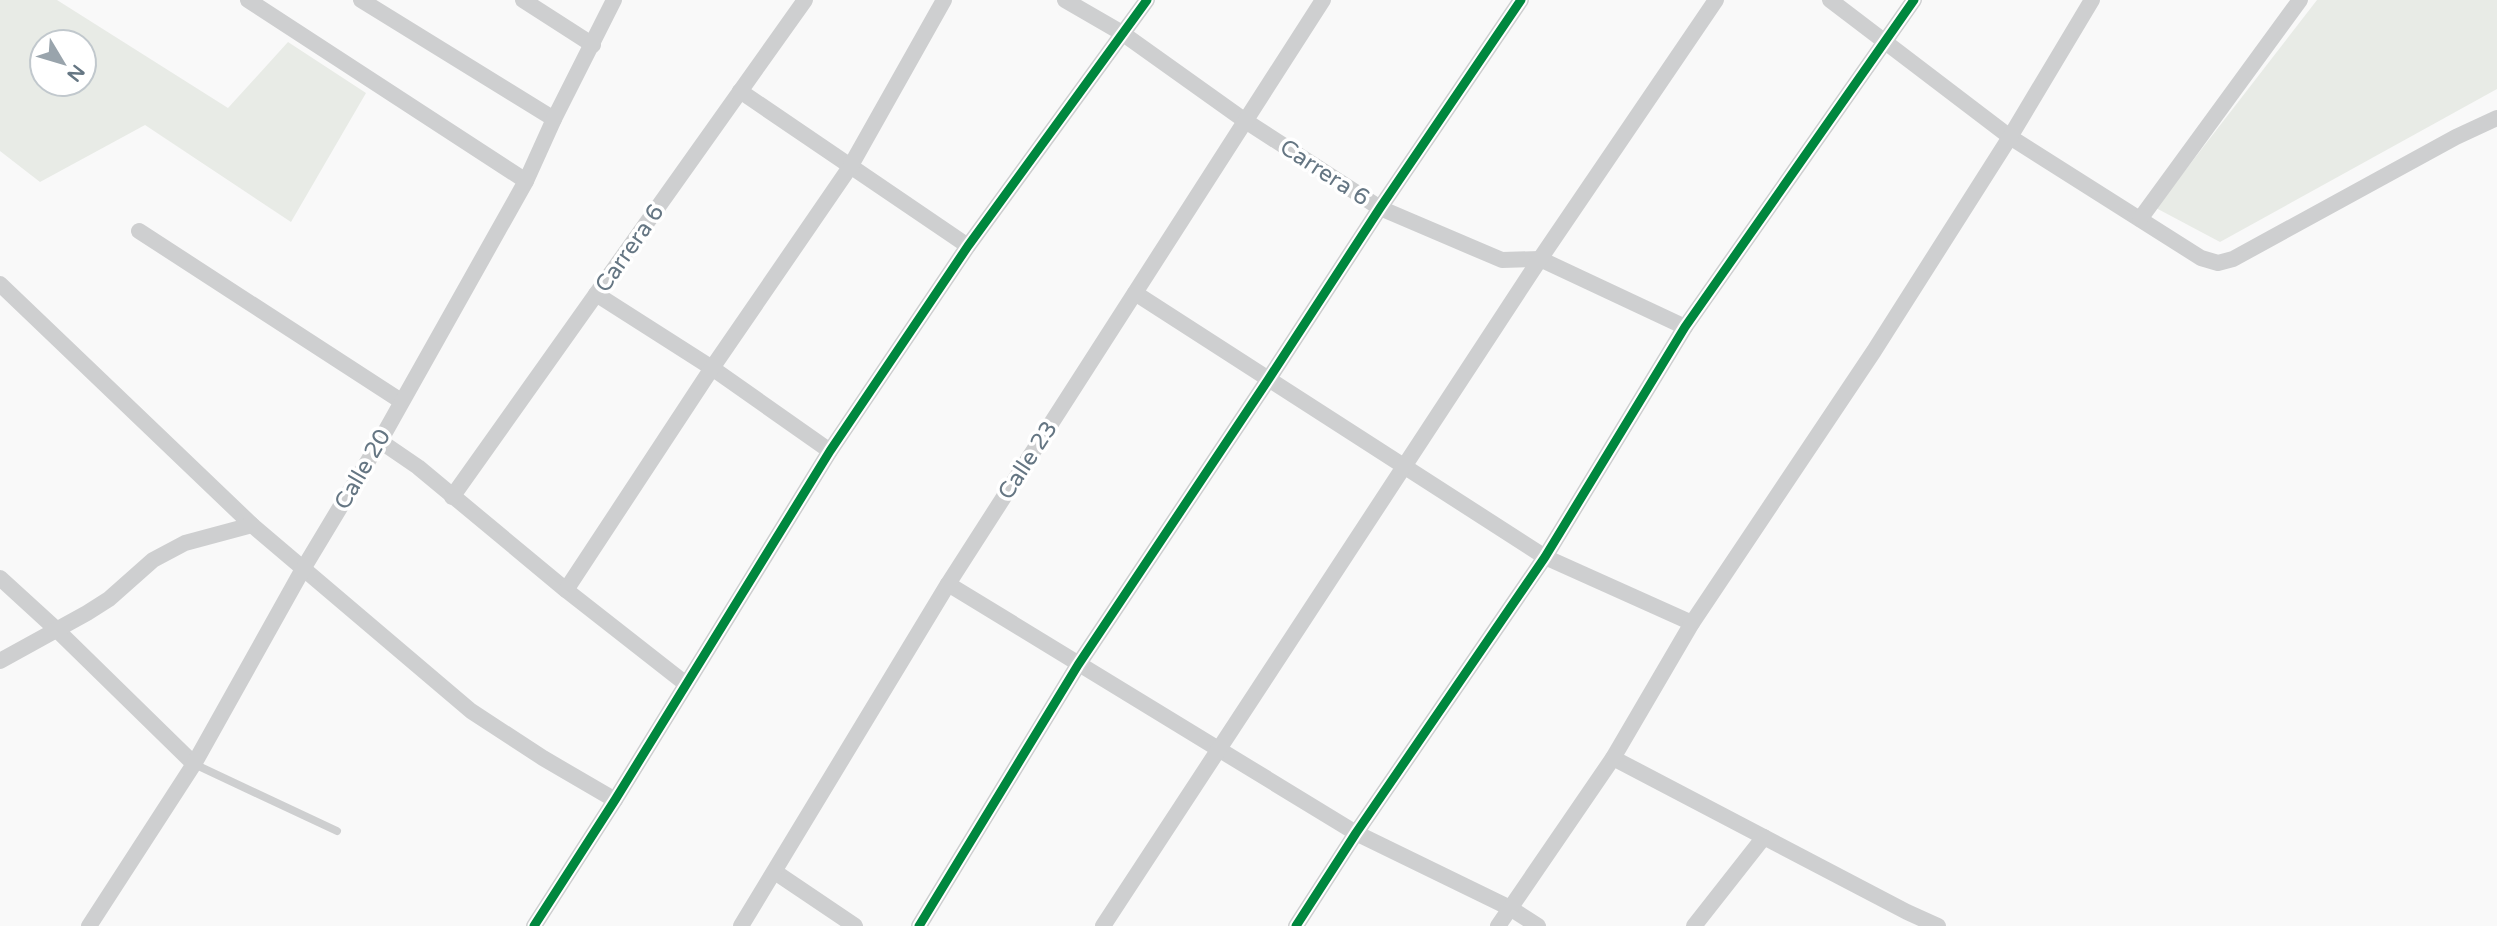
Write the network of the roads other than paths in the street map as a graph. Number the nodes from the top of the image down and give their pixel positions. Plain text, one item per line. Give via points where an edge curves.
1 (248, 0) edge
2 (361, 0) edge
3 (523, 0) edge
4 (614, 0) edge
5 (805, 0) edge
6 (944, 0) edge
7 (1065, 0) edge
8 (1147, 0) edge
9 (1323, 0) edge
10 (1521, 0) edge
11 (1716, 0) edge
12 (1830, 0) edge
13 (1914, 0) edge
14 (2092, 0) edge
15 (2300, 0) edge
16 (1122, 33) junction
17 (1885, 43) junction
18 (593, 45) junction
19 (740, 91) junction
20 (2497, 118) edge
21 (554, 119) junction
22 (1244, 120) junction
23 (2010, 136) junction
24 (850, 167) junction
25 (526, 181) junction
26 (1380, 208) junction
27 (2140, 219) junction
28 (139, 231) dead end
29 (968, 246) junction
30 (1540, 259) junction
31 (0, 284) edge
32 (1135, 293) junction
33 (596, 294) junction
34 (1685, 327) junction
35 (712, 368) junction
36 (1268, 380) junction
37 (401, 401) junction
38 (380, 441) junction
39 (830, 451) junction
40 (1404, 466) junction
41 (452, 497) junction
42 (252, 525) junction
43 (1545, 558) junction
44 (303, 569) junction
45 (0, 578) edge
46 (948, 584) junction
47 (566, 590) junction
48 (1692, 623) junction
49 (57, 630) junction
50 (0, 661) edge
51 (1078, 665) junction
52 (686, 684) junction
53 (1217, 750) junction
54 (1613, 758) junction
55 (194, 764) junction
56 (615, 800) junction
57 (337, 831) dead end
58 (1356, 834) junction
59 (1764, 838) junction
60 (775, 872) junction
61 (1510, 908) junction
62 (1907, 912) junction
63 (89, 926) edge
64 (534, 926) edge
65 (741, 926) edge
66 (855, 926) edge
67 (919, 926) edge
68 (1103, 926) edge
69 (1296, 926) edge
70 (1498, 926) edge
71 (1538, 926) edge
72 (1694, 926) edge
73 (1897, 926) edge
74 (1938, 926) edge

1 - 25 street
2 - 21 street
3 - 18 street
4 - 18 street, Calle 20
5 - 19 street, Carrera 6
6 - 24 street
7 - 16 street, Carrera 6
8 - 16 street
9 - 22 street, Calle 23
10 - 26 street
11 - 30 street
12 - 17 street
13 - 17 street
14 - 23 street
15 - 27 street
16 - 22 street, Carrera 6
16 - 29 street
17 - 23 street
17 - 34 street
18 - 21 street, Calle 20
19 - 24 street
19 - 33 street, Carrera 6
20 - 27 street via 2226,261 2201,258
21 - 25 street, Calle 20
22 - 26 street, Carrera 6
22 - 32 street, Calle 23
23 - 27 street
23 - 48 street via 1874,351
24 - 29 street
24 - 35 street
25 - 37 street, Calle 20
26 - 30 street, Carrera 6 via 1502,260
26 - 36 street
28 - 37 street
29 - 39 street
30 - 34 street, Carrera 6
30 - 40 street
31 - 42 street
32 - 36 street
32 - 46 street, Calle 23
33 - 35 street
33 - 41 street, Carrera 6
34 - 43 street
35 - 39 street
35 - 47 street
36 - 40 street
36 - 51 street
37 - 38 street, Calle 20
38 - 41 street
38 - 44 street, Calle 20
39 - 52 street
40 - 43 street
40 - 53 street
41 - 47 street
42 - 44 street
42 - 49 street via 185,543 153,560 109,599
43 - 48 street
43 - 58 street
44 - 55 street, Calle 20
44 - 56 street via 471,711
45 - 49 street
46 - 51 street
46 - 60 street, Calle 23
47 - 52 street
48 - 54 street
49 - 50 street
49 - 55 street
51 - 53 street
51 - 67 street
52 - 56 street
53 - 58 street
53 - 68 street
54 - 59 street
54 - 61 street
55 - 57 lane
55 - 63 street, Calle 20
56 - 64 street
58 - 61 street
58 - 69 street
59 - 62 street
59 - 72 street
60 - 65 street, Calle 23
60 - 66 street
61 - 70 street
61 - 71 street
62 - 73 street
62 - 74 street

